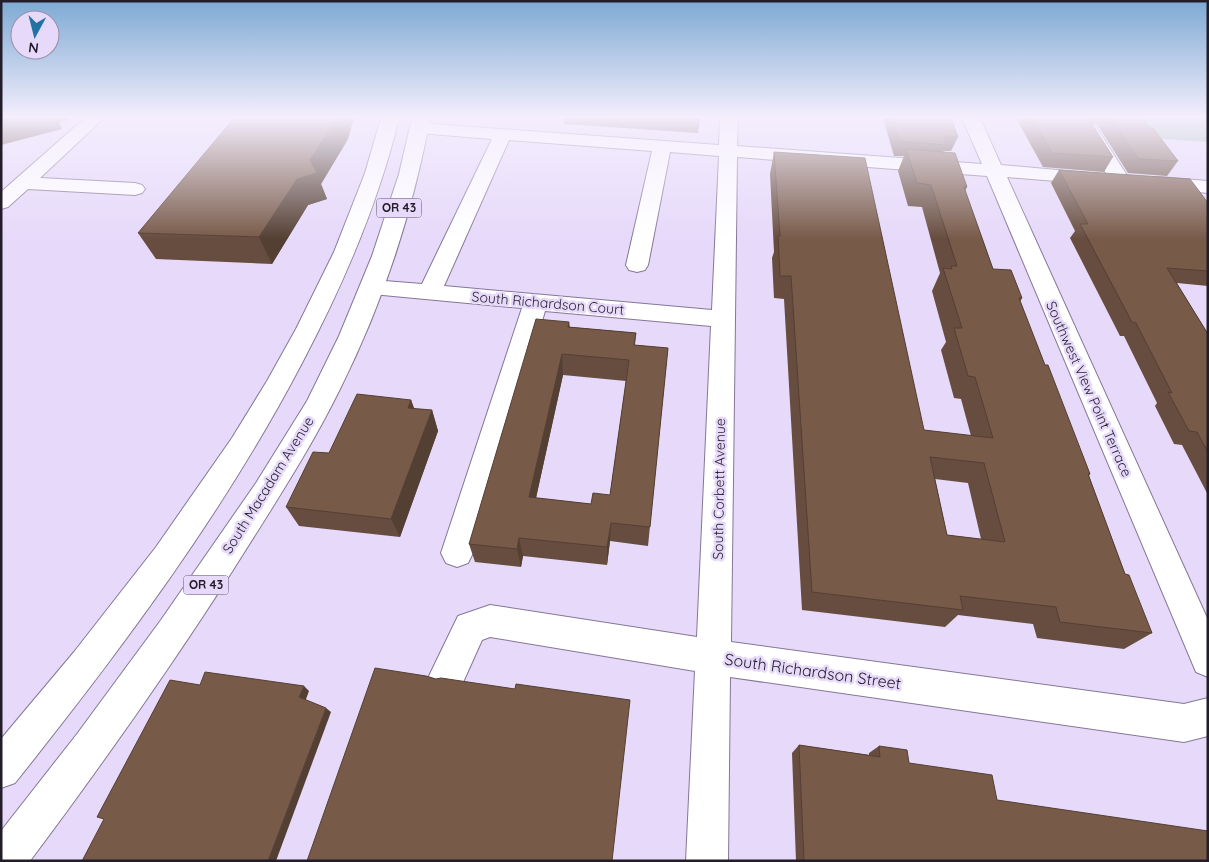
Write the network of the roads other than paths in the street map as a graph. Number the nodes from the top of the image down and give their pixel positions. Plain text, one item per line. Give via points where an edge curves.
1 (51, 158) edge
2 (377, 158) edge
3 (412, 158) edge
4 (491, 158) edge
5 (660, 158) edge
6 (728, 158) edge
7 (820, 158) edge
8 (988, 158) edge
9 (1106, 158) edge
10 (993, 170) junction
11 (1120, 180) junction
12 (24, 183) junction
13 (1208, 186) edge
14 (135, 189) dead end
15 (1, 203) edge
16 (359, 215) junction
17 (637, 265) dead end
18 (372, 286) junction
19 (430, 292) junction
20 (536, 302) junction
21 (723, 319) junction
22 (457, 553) dead end
23 (714, 657) junction
24 (1208, 660) edge
25 (447, 676) dead end
26 (1208, 716) edge
27 (1, 769) edge
28 (4, 861) edge
29 (707, 861) edge

1 - 12 street
2 - 16 street, OR 43
3 - 18 street, South Macadam Avenue / OR 43
4 - 19 street
5 - 17 street
6 - 21 street, South Corbett Avenue
7 - 10 street
8 - 10 street, Southwest View Point Terrace
9 - 11 street
10 - 11 street
10 - 24 street, Southwest View Point Terrace
11 - 13 street
12 - 14 street
12 - 15 street
16 - 18 street via 352,259 356,278
16 - 27 street, OR 43 via 330,285 290,363 223,477 148,585
18 - 19 street, South Richardson Court
18 - 28 street, South Macadam Avenue / OR 43 via 328,387 274,481 120,709
19 - 20 street, South Richardson Court
20 - 21 street, South Richardson Court
20 - 22 street
21 - 23 street, South Corbett Avenue
23 - 25 street, South Richardson Street via 490,622 470,628
23 - 26 street, South Richardson Street via 1184,724
23 - 29 street, South Corbett Avenue

